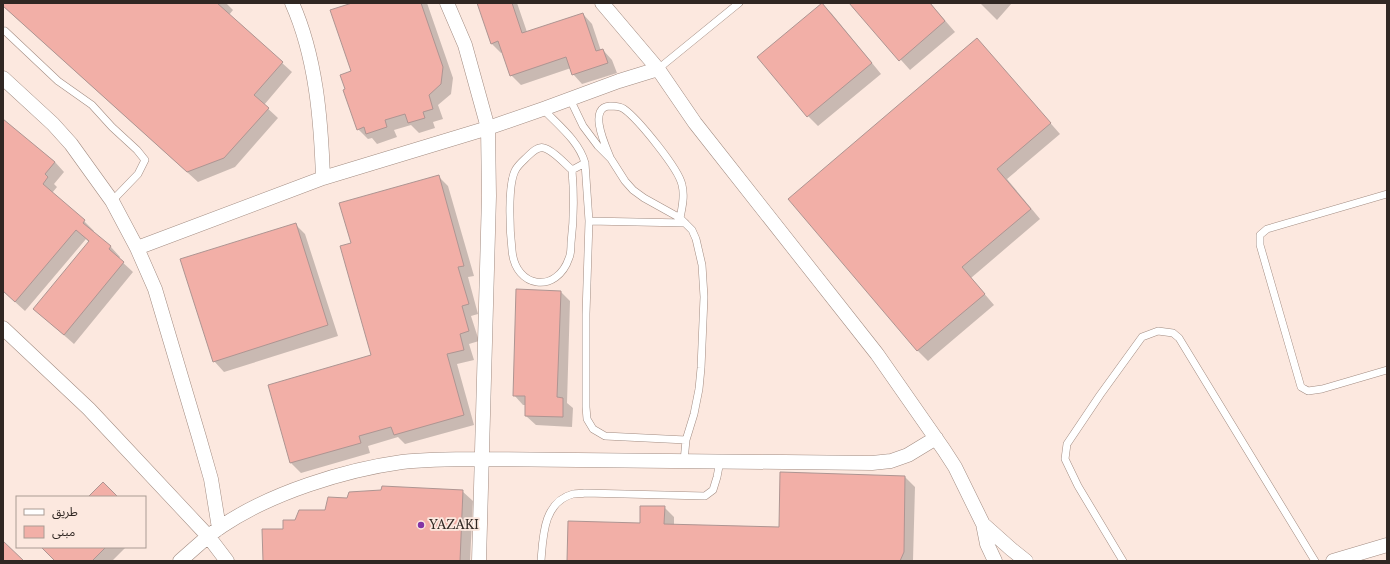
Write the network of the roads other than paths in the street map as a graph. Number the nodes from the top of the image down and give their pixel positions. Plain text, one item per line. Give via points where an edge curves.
1 (292, 3) edge
2 (447, 3) edge
3 (602, 3) edge
4 (739, 3) edge
5 (5, 31) dead end
6 (658, 69) junction
7 (3, 78) edge
8 (570, 99) junction
9 (543, 109) junction
10 (488, 128) junction
11 (611, 159) junction
12 (585, 162) junction
13 (572, 170) junction
14 (323, 178) junction
15 (1387, 194) edge
16 (112, 201) junction
17 (590, 221) junction
18 (683, 221) junction
19 (137, 248) junction
20 (3, 328) edge
21 (1387, 370) edge
22 (936, 438) junction
23 (686, 440) junction
24 (481, 459) junction
25 (684, 461) junction
26 (720, 461) junction
27 (983, 524) junction
28 (214, 532) junction
29 (1387, 545) edge
30 (180, 561) edge
31 (227, 561) edge
32 (480, 561) edge
33 (541, 561) edge
34 (995, 561) edge
35 (1026, 561) edge
36 (1123, 561) edge
37 (1315, 561) edge
38 (1333, 561) edge

1 - 14 street via 309,56 321,128
2 - 10 street via 465,45
3 - 6 street
4 - 6 lane
5 - 16 lane via 58,81 92,105 145,160 138,174
6 - 8 street
6 - 22 street via 695,123 877,354
7 - 16 street via 71,144
8 - 9 street
8 - 11 lane via 583,126
9 - 10 street
9 - 12 lane via 577,145
10 - 14 street
10 - 24 street via 489,196
11 - 18 lane via 633,190
11 - 18 lane via 598,122 602,110 607,106 616,106 625,110 635,120 678,173 683,192
12 - 13 lane
12 - 17 lane
13 - 13 lane via 551,152 540,148 524,161 512,178 512,254 515,266 532,282 547,282 564,267 570,257 574,188
14 - 19 street
15 - 21 lane via 1267,229 1260,235 1260,245 1301,387 1308,391 1322,389
16 - 19 street
17 - 18 lane
17 - 23 lane via 586,330 587,419 593,429 605,436
18 - 23 lane via 692,230 699,248 704,297 699,389
19 - 28 street via 155,290 200,437 210,480
20 - 28 street
22 - 26 street via 908,455 891,461
22 - 27 street via 955,467
23 - 25 lane
24 - 25 street
24 - 28 street via 404,462 371,467 301,487 250,509
24 - 32 street
25 - 26 street
26 - 33 lane via 713,490 705,496 585,493 572,494 563,499 548,515
27 - 34 street via 987,544
27 - 35 street
28 - 30 street
28 - 31 street
29 - 38 street
36 - 37 lane via 1078,486 1065,459 1067,444 1142,337 1158,330 1173,333 1180,338

